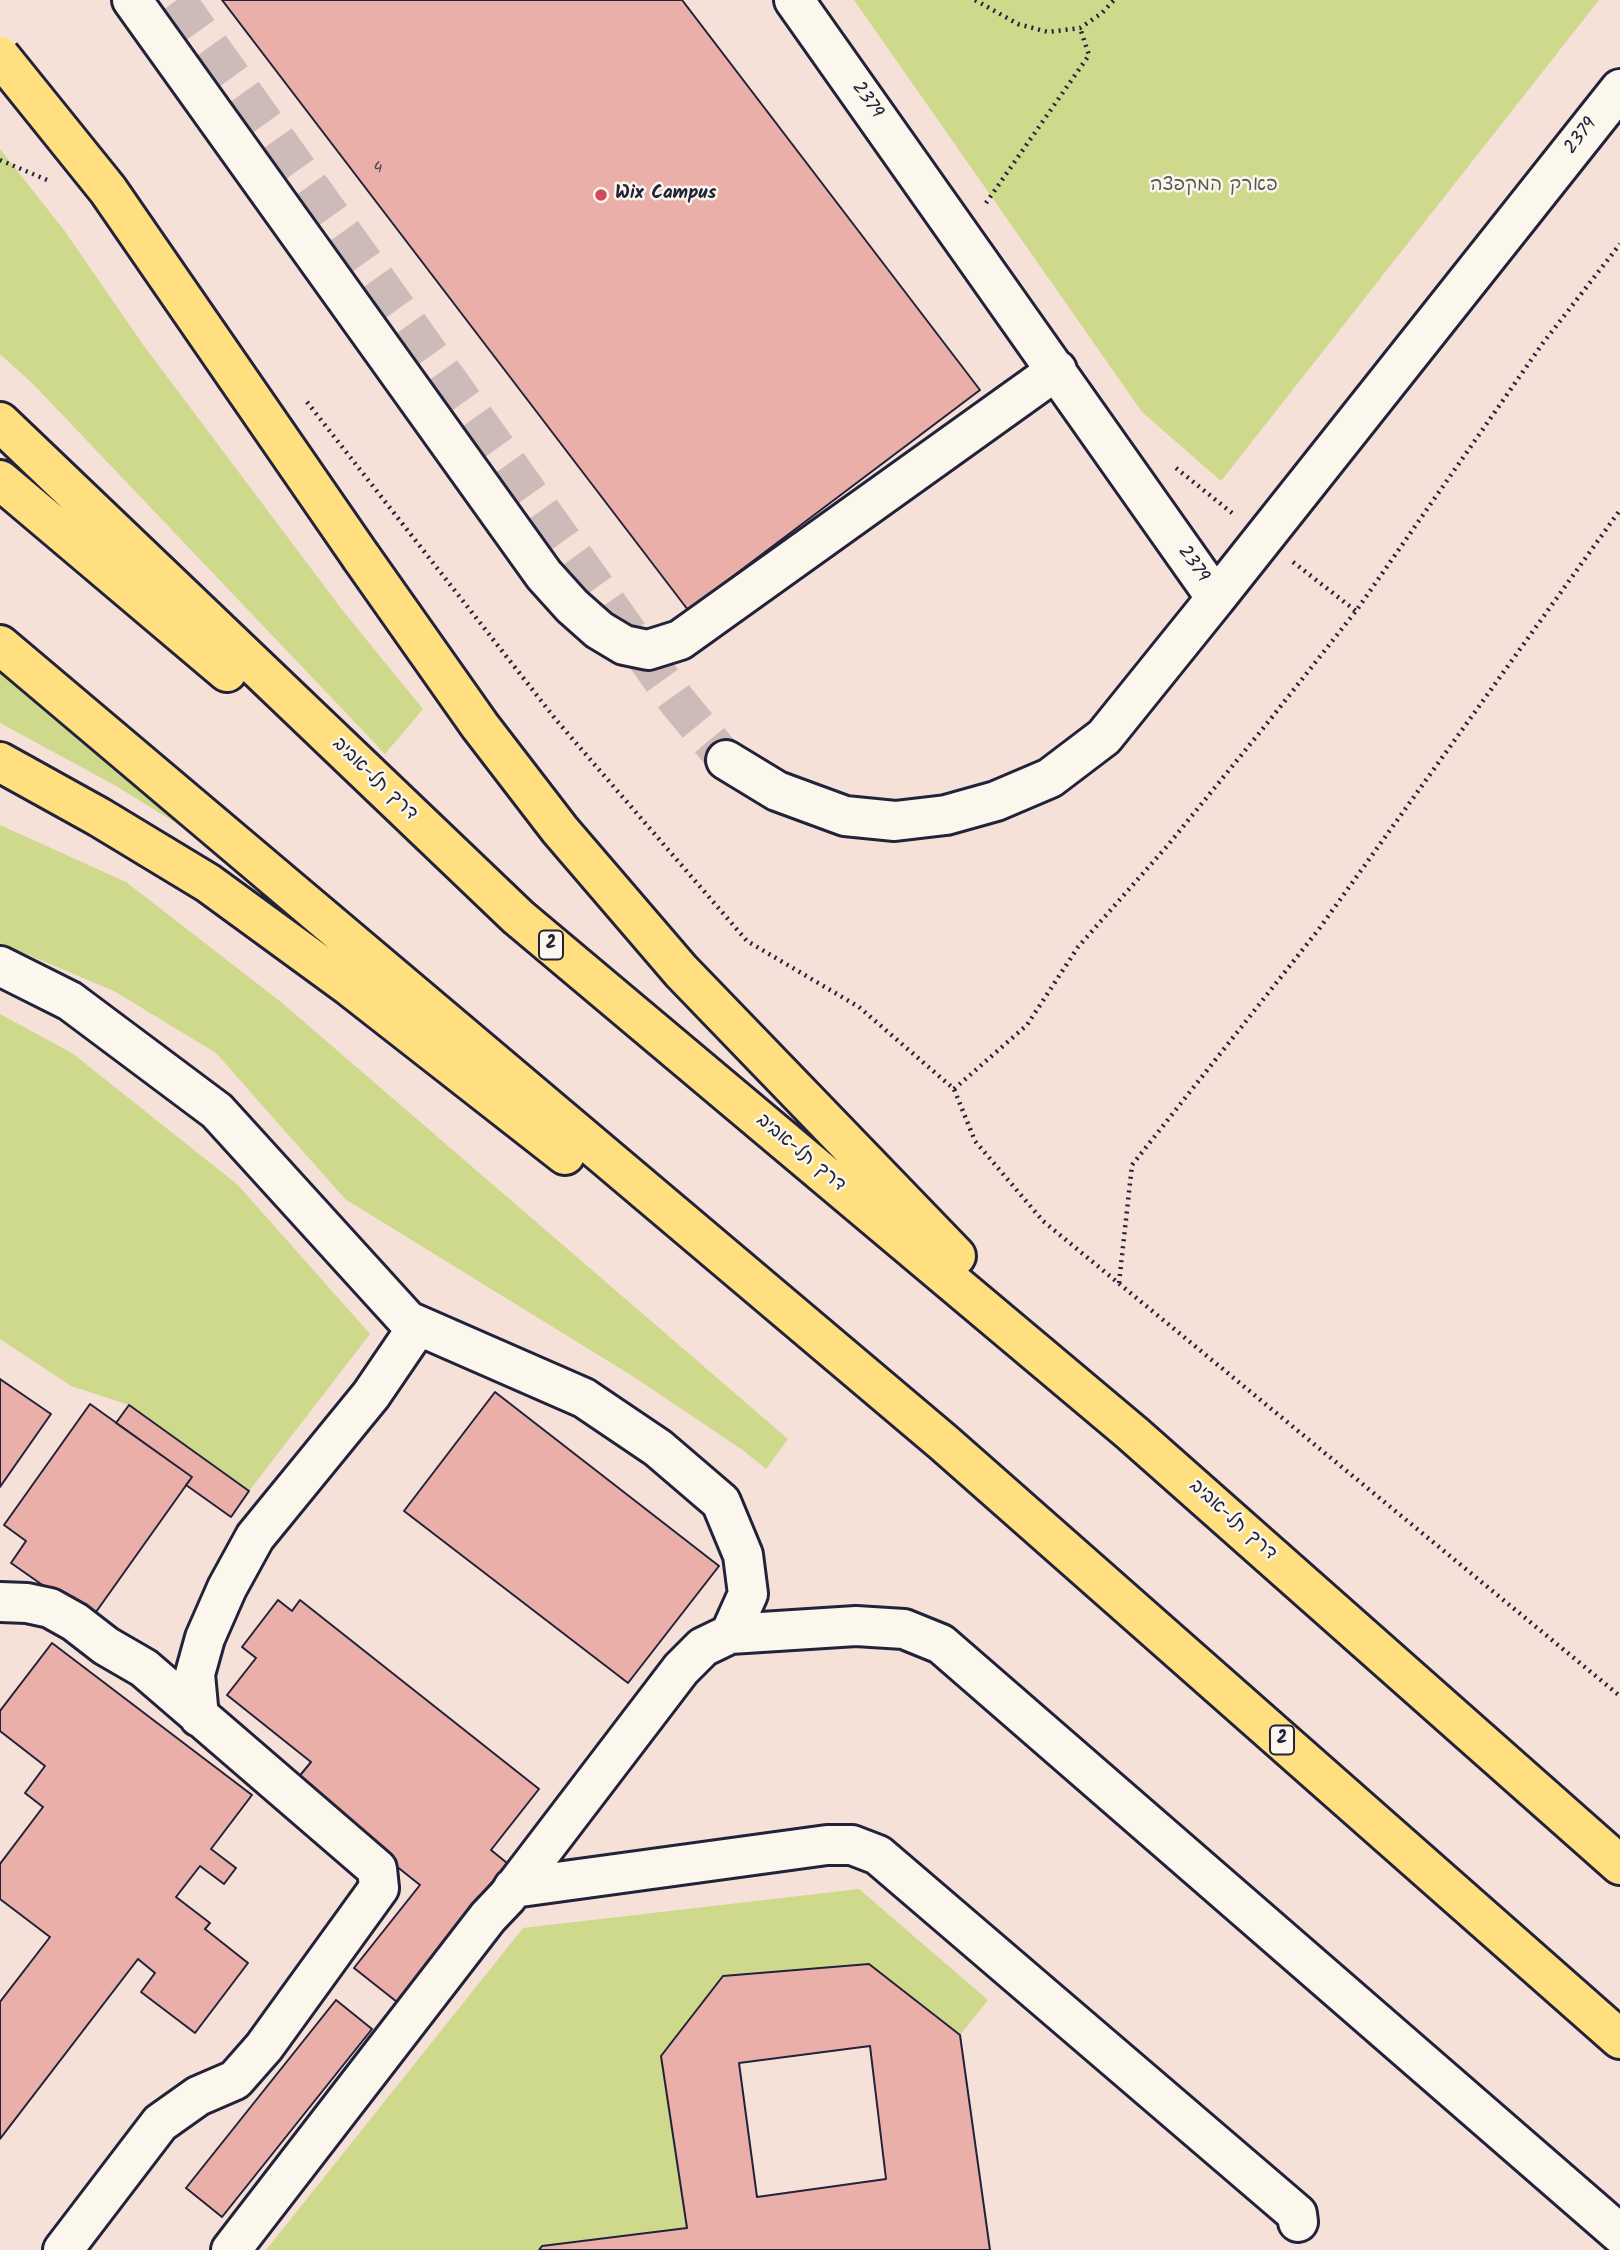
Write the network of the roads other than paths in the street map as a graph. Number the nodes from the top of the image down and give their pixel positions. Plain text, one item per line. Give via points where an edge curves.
1 (132, 0) edge
2 (794, 0) edge
3 (0, 56) edge
4 (1620, 89) edge
5 (1056, 370) junction
6 (0, 422) edge
7 (0, 480) edge
8 (1216, 598) junction
9 (0, 645) edge
10 (726, 760) tunnel mouth
11 (0, 762) edge
12 (518, 917) junction
13 (0, 966) edge
14 (418, 1326) junction
15 (1132, 1433) junction
16 (943, 1442) junction
17 (0, 1602) edge
18 (730, 1634) junction
19 (199, 1717) junction
20 (1620, 1865) edge
21 (513, 1888) junction
22 (1620, 2039) edge
23 (1298, 2222) dead end
24 (1620, 2234) edge
25 (63, 2250) edge
26 (231, 2250) edge

1 - 5 street via 544,575 599,630 624,645 648,650 680,640
2 - 5 street, 2379
3 - 15 highway, bridge via 108,190 480,726 561,830 681,971 884,1184
4 - 8 street, 2379
5 - 8 street, 2379
6 - 12 highway, דרך תל-אביב / 2
7 - 12 highway
8 - 10 street via 1104,737 1051,778 996,801 946,815 895,821 845,816 776,792
9 - 16 highway, 2
11 - 16 highway via 208,883
12 - 15 highway, דרך תל-אביב / 2
13 - 14 street via 70,1002 217,1111 408,1321
14 - 18 street via 584,1398 658,1448 721,1502 743,1555 748,1594
14 - 19 street via 371,1395 255,1537 238,1567 205,1638 195,1674
15 - 20 highway, דרך תל-אביב / 2
16 - 22 highway, 2
17 - 19 street via 50,1608 75,1622 144,1668
18 - 21 street via 703,1647 681,1669
18 - 24 street via 856,1626 904,1629 941,1644
19 - 25 street via 377,1869 379,1888 257,2056 235,2080 198,2096 160,2123
21 - 23 street via 827,1845 852,1845 878,1855 1297,2214
21 - 26 street

